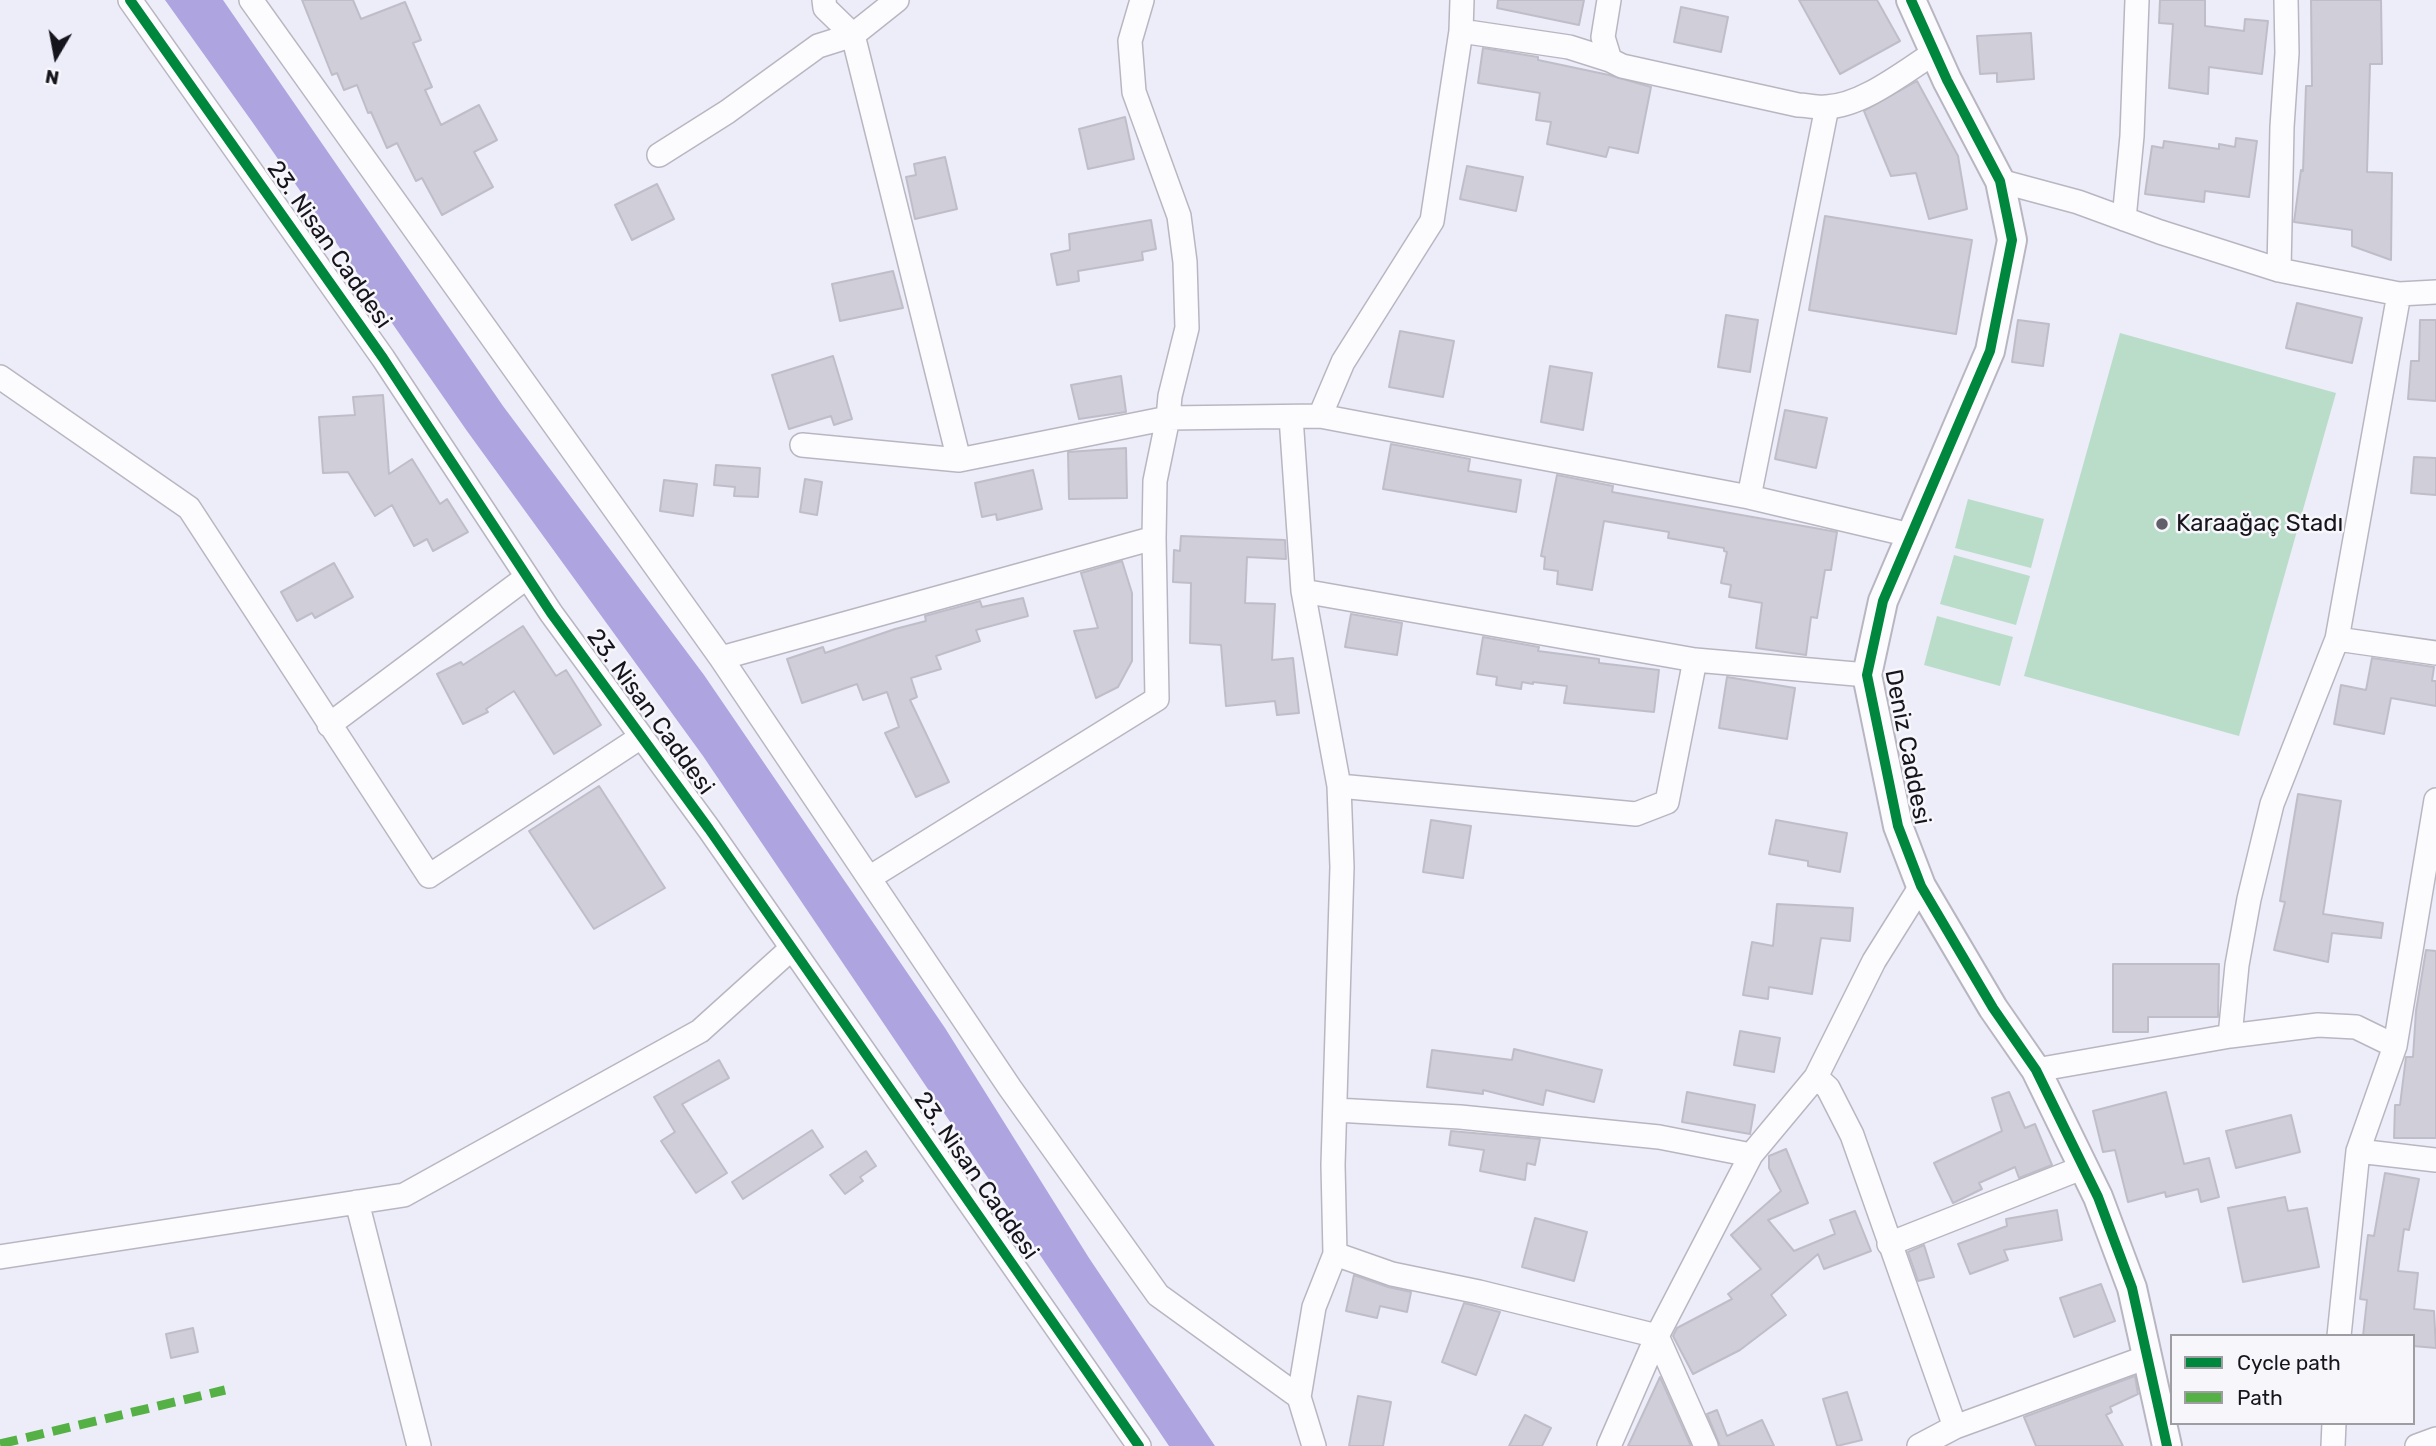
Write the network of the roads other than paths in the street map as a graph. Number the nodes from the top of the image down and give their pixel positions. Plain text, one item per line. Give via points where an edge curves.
1 (131, 0) edge
2 (251, 0) edge
3 (824, 0) edge
4 (897, 0) edge
5 (1142, 0) edge
6 (1462, 0) edge
7 (1609, 0) edge
8 (1911, 0) edge
9 (2137, 0) edge
10 (2286, 0) edge
11 (1461, 31) junction
12 (853, 35) junction
13 (1934, 52) junction
14 (1610, 60) junction
15 (1827, 107) junction
16 (659, 155) dead end
17 (2000, 181) junction
18 (2124, 219) junction
19 (2279, 270) junction
20 (2436, 292) edge
21 (2399, 294) junction
22 (0, 377) edge
23 (1320, 416) junction
24 (1291, 417) junction
25 (1168, 418) junction
26 (802, 445) dead end
27 (959, 460) junction
28 (1749, 497) junction
29 (1910, 534) junction
30 (1154, 538) junction
31 (527, 577) junction
32 (1303, 591) junction
33 (2337, 639) junction
34 (2436, 653) edge
35 (721, 658) junction
36 (1695, 660) junction
37 (1867, 675) junction
38 (330, 725) junction
39 (641, 737) junction
40 (1339, 786) junction
41 (2436, 800) edge
42 (869, 878) junction
43 (1921, 886) junction
44 (792, 948) junction
45 (2230, 1036) junction
46 (2395, 1046) junction
47 (2036, 1070) junction
48 (1815, 1077) junction
49 (1336, 1110) junction
50 (2358, 1151) junction
51 (1751, 1155) junction
52 (2436, 1160) edge
53 (2084, 1167) junction
54 (357, 1202) junction
55 (1889, 1244) junction
56 (1335, 1254) junction
57 (0, 1257) edge
58 (2339, 1334) edge
59 (1657, 1336) junction
60 (2147, 1357) junction
61 (1299, 1396) junction
62 (2334, 1425) edge
63 (1955, 1427) junction
64 (2436, 1439) edge
65 (419, 1446) edge
66 (1139, 1446) edge
67 (1314, 1446) edge
68 (1609, 1446) edge
69 (1706, 1446) edge
70 (1919, 1446) edge
71 (2167, 1446) edge
72 (2333, 1446) edge
73 (2417, 1446) edge

1 - 31 street, 23. Nisan Caddesi via 383,358
2 - 35 street
3 - 12 street via 825,8
4 - 12 street
5 - 25 street via 1130,41 1134,92 1179,216 1185,262 1186,328
6 - 11 street
7 - 14 street via 1603,37
8 - 13 street, Deniz Caddesi
9 - 18 street
10 - 19 street
11 - 14 street via 1569,47
11 - 23 street via 1432,221 1343,362
12 - 16 street via 818,46
12 - 27 street
13 - 15 street via 1889,82 1850,102
13 - 17 street, Deniz Caddesi
14 - 15 street via 1691,82
15 - 28 street
17 - 18 street
17 - 29 street, Deniz Caddesi via 2012,240 1990,351
18 - 19 street
19 - 21 street
20 - 21 street
21 - 33 street
22 - 38 street via 189,508
23 - 24 street
23 - 28 street
24 - 25 street
24 - 32 street
25 - 27 street
25 - 30 street via 1155,481
26 - 27 street
28 - 29 street
29 - 37 street, Deniz Caddesi via 1883,601
30 - 35 street
30 - 42 street via 1157,699
31 - 38 street
31 - 39 street, 23. Nisan Caddesi
32 - 36 street
32 - 40 street
33 - 34 street
33 - 45 street via 2272,804 2236,965
35 - 42 street
36 - 37 street
36 - 40 street via 1667,802 1636,814
37 - 43 street, Deniz Caddesi via 1898,826
38 - 39 street via 429,876
39 - 44 street, 23. Nisan Caddesi
40 - 49 street via 1342,867
41 - 46 street
42 - 61 street via 1010,1088 1158,1295
43 - 47 street, Deniz Caddesi via 1993,1008
43 - 48 street via 1874,961
44 - 54 street via 700,1031 404,1195
44 - 66 street, 23. Nisan Caddesi
45 - 46 street via 2318,1025 2356,1027
45 - 47 street
46 - 50 street
47 - 53 street, Deniz Caddesi
48 - 51 street
48 - 55 street via 1828,1088 1852,1135
49 - 51 street via 1658,1137
49 - 56 street
50 - 52 street
50 - 58 street
51 - 59 street
53 - 55 street
53 - 60 street, Deniz Caddesi via 2132,1288
54 - 57 street
54 - 65 street
55 - 63 street
56 - 59 street via 1392,1274
56 - 61 street via 1314,1307
59 - 68 street
59 - 69 street
60 - 63 street
60 - 71 street, Deniz Caddesi
61 - 67 street
62 - 72 street
63 - 70 street
64 - 73 street

